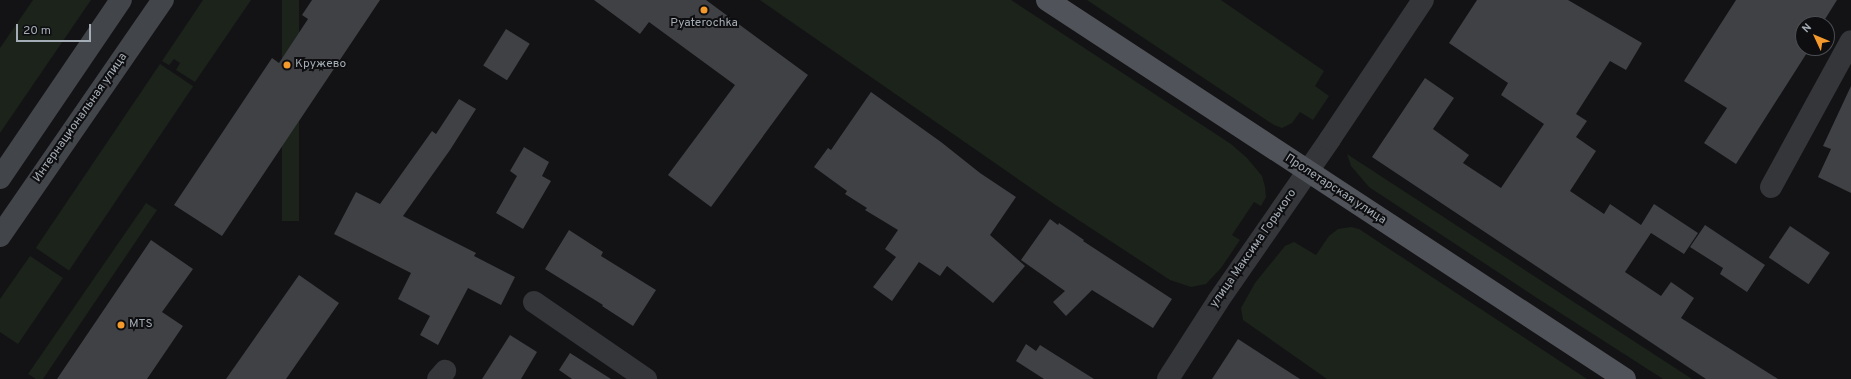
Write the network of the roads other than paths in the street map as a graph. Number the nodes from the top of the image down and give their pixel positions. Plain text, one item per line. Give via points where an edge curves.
1 (121, 0) edge
2 (163, 0) edge
3 (1047, 0) edge
4 (1423, 0) edge
5 (1851, 41) edge
6 (1307, 172) junction
7 (0, 178) edge
8 (1771, 187) dead end
9 (0, 236) edge
10 (534, 302) dead end
11 (646, 379) edge
12 (1168, 379) edge
13 (1625, 379) edge

1 - 7 main road
2 - 9 main road, Интернациональная улица
3 - 6 main road, Пролетарская улица
4 - 6 street, улица Максима Горького
5 - 8 street
6 - 12 street, улица Максима Горького
6 - 13 main road, Пролетарская улица
10 - 11 street

